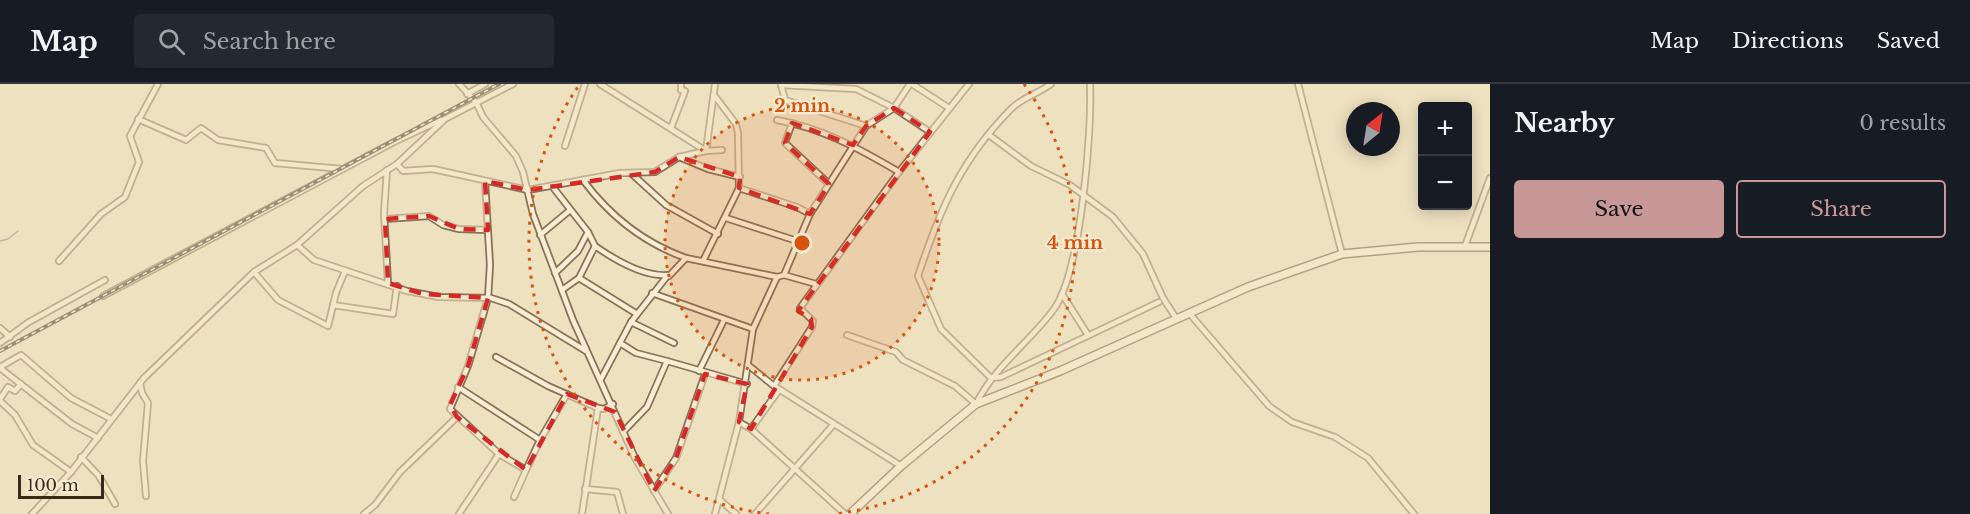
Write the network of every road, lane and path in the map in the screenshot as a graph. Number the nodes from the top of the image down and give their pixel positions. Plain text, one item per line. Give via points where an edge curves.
1 (158, 84) edge
2 (459, 84) edge
3 (485, 84) edge
4 (513, 84) edge
5 (585, 84) edge
6 (600, 84) edge
7 (681, 84) edge
8 (715, 84) edge
9 (911, 84) edge
10 (969, 84) edge
11 (1051, 84) edge
12 (1090, 84) edge
13 (1298, 84) edge
14 (781, 85) edge
15 (467, 94) junction
16 (714, 95) junction
17 (476, 102) junction
18 (894, 108) junction
19 (949, 108) junction
20 (451, 115) junction
21 (138, 119) junction
22 (777, 120) dead end
23 (792, 123) junction
24 (866, 126) junction
25 (671, 128) junction
26 (930, 132) junction
27 (989, 135) junction
28 (853, 145) junction
29 (565, 146) dead end
30 (722, 150) dead end
31 (706, 151) junction
32 (679, 157) junction
33 (397, 165) junction
34 (342, 169) junction
35 (387, 170) junction
36 (899, 172) junction
37 (632, 174) junction
38 (740, 177) junction
39 (1490, 178) edge
40 (583, 180) junction
41 (485, 181) junction
42 (829, 184) junction
43 (552, 186) junction
44 (740, 188) junction
45 (528, 190) junction
46 (1083, 193) junction
47 (569, 211) junction
48 (810, 214) junction
49 (726, 218) junction
50 (385, 219) junction
51 (488, 230) junction
52 (588, 232) junction
53 (718, 234) junction
54 (540, 235) junction
55 (797, 241) junction
56 (297, 245) junction
57 (595, 246) junction
58 (1465, 246) junction
59 (1490, 247) edge
60 (1342, 254) junction
61 (686, 258) junction
62 (59, 261) dead end
63 (703, 261) junction
64 (254, 272) junction
65 (345, 272) junction
66 (555, 273) junction
67 (784, 275) junction
68 (669, 276) junction
69 (777, 277) junction
70 (579, 278) junction
71 (105, 280) dead end
72 (388, 283) junction
73 (816, 284) junction
74 (397, 286) junction
75 (562, 290) junction
76 (652, 293) junction
77 (1062, 294) junction
78 (103, 296) dead end
79 (488, 298) junction
80 (1159, 302) dead end
81 (333, 306) junction
82 (1189, 313) junction
83 (637, 314) junction
84 (1176, 318) junction
85 (724, 320) junction
86 (631, 322) junction
87 (0, 328) edge
88 (753, 329) junction
89 (847, 335) dead end
90 (1088, 335) junction
91 (10, 337) junction
92 (0, 343) edge
93 (620, 343) junction
94 (674, 343) dead end
95 (586, 351) junction
96 (496, 357) dead end
97 (667, 361) junction
98 (748, 365) junction
99 (0, 368) edge
100 (699, 371) junction
101 (705, 374) junction
102 (991, 378) junction
103 (601, 380) junction
104 (140, 382) junction
105 (21, 384) junction
106 (747, 384) junction
107 (458, 387) junction
108 (776, 388) junction
109 (567, 394) junction
110 (0, 400) edge
111 (613, 404) junction
112 (976, 404) junction
113 (598, 408) junction
114 (458, 417) junction
115 (111, 419) junction
116 (739, 422) junction
117 (834, 424) junction
118 (752, 429) junction
119 (623, 432) junction
120 (98, 438) junction
121 (540, 440) junction
122 (499, 454) junction
123 (81, 457) junction
124 (901, 466) junction
125 (796, 469) junction
126 (526, 470) junction
127 (71, 472) junction
128 (585, 489) junction
129 (654, 491) junction
130 (146, 496) dead end
131 (514, 497) dead end
132 (720, 500) junction
133 (115, 504) dead end
134 (32, 514) edge
135 (364, 514) edge
136 (459, 514) edge
137 (582, 514) edge
138 (623, 514) edge
139 (668, 514) edge
140 (715, 514) edge
141 (736, 514) edge
142 (755, 514) edge
143 (844, 514) edge
144 (850, 514) edge
145 (1414, 514) edge

1 - 21 street
2 - 15 street
3 - 15 street
4 - 17 street
5 - 29 street
6 - 25 street
7 - 25 street via 685,91
8 - 16 street
9 - 18 street
9 - 19 street
10 - 19 street
11 - 27 street via 1014,106
12 - 46 street via 1091,122
13 - 60 street
14 - 18 street via 856,89
14 - 24 street via 785,100
15 - 17 street
16 - 31 street
16 - 38 street via 736,124
17 - 20 street
17 - 45 street via 483,117 516,156
18 - 24 street
18 - 26 street
19 - 26 street
20 - 33 street
20 - 34 street
21 - 34 street via 186,140 201,128 218,140 266,148 275,163
21 - 62 street via 130,136 139,162 125,197 101,214
22 - 23 street
23 - 28 street
23 - 42 street via 785,143
24 - 28 street
25 - 31 street
26 - 36 street
27 - 46 street via 1031,166
27 - 102 street via 957,177 918,276 941,329
28 - 36 street
28 - 42 street
30 - 31 street
31 - 32 street
32 - 37 street via 655,172
32 - 38 street
33 - 35 street
33 - 41 street via 403,171 433,169
34 - 78 street
35 - 50 street
35 - 56 street via 363,186
36 - 73 street
37 - 40 street
37 - 53 street via 666,205
38 - 44 street
39 - 58 street
40 - 43 street
40 - 61 street via 616,217 652,242
41 - 45 street
41 - 51 street
42 - 48 street
43 - 45 street
43 - 47 street
44 - 48 street
44 - 49 street
45 - 54 street
46 - 77 street via 1076,244
46 - 84 street via 1130,234
47 - 52 street
47 - 54 street
48 - 55 street
49 - 53 street
49 - 55 street
50 - 51 street via 429,216 459,229
50 - 72 street
51 - 79 street
52 - 57 street
52 - 66 street via 578,251
53 - 63 street
54 - 66 street
55 - 67 street
56 - 64 street
56 - 65 street via 314,260
57 - 68 street via 644,272
57 - 70 street
58 - 59 street
58 - 60 street
60 - 82 street via 1248,286
61 - 63 street
61 - 68 street
63 - 69 street
64 - 81 street via 278,300 328,326
64 - 104 street
65 - 72 street
65 - 81 street
66 - 75 street
67 - 69 street
67 - 73 street
68 - 76 street
69 - 88 street
70 - 75 street
70 - 83 street
71 - 91 street via 29,322
72 - 74 street
73 - 108 street via 800,308 813,321 812,327
74 - 79 street via 439,297
74 - 81 street via 393,314
75 - 95 street
76 - 83 street
76 - 85 street
77 - 90 street
77 - 102 street via 1034,333
79 - 95 street via 509,304
79 - 107 street
80 - 90 street
82 - 84 street
82 - 145 street via 1269,406 1292,422 1335,437 1368,458
83 - 86 street
84 - 112 street
85 - 88 street
85 - 100 street
86 - 93 street
86 - 94 street
87 - 91 street
88 - 98 street
89 - 112 street via 896,352 903,360 955,386
90 - 102 street via 1001,377
91 - 92 street
93 - 97 street via 636,353
93 - 103 street
95 - 103 street
96 - 109 street
97 - 100 street
97 - 119 street via 647,407
98 - 106 street
98 - 108 street
99 - 105 street
99 - 115 street via 19,354 71,398
100 - 101 street
101 - 106 street
101 - 129 street via 676,458
102 - 112 street
103 - 111 street
104 - 115 street
104 - 130 street via 148,403 143,461
105 - 110 street via 15,391 8,387
105 - 120 street via 72,424
106 - 116 street
107 - 114 street via 450,409
107 - 121 street
108 - 117 street
108 - 118 street
109 - 113 street
109 - 121 street
110 - 127 street via 15,415 33,445
111 - 113 street
111 - 119 street
112 - 124 street
113 - 128 street
114 - 122 street
114 - 135 street via 400,472
115 - 120 street
116 - 118 street
116 - 132 street
117 - 124 street
117 - 125 street
118 - 125 street
119 - 129 street
120 - 123 street
121 - 126 street
122 - 126 street
122 - 136 street
123 - 127 street
123 - 133 street via 99,476
124 - 144 street
125 - 142 street
125 - 143 street
126 - 131 street
127 - 134 street
128 - 137 street
128 - 138 street via 617,492
129 - 139 street
132 - 140 street
132 - 141 street

